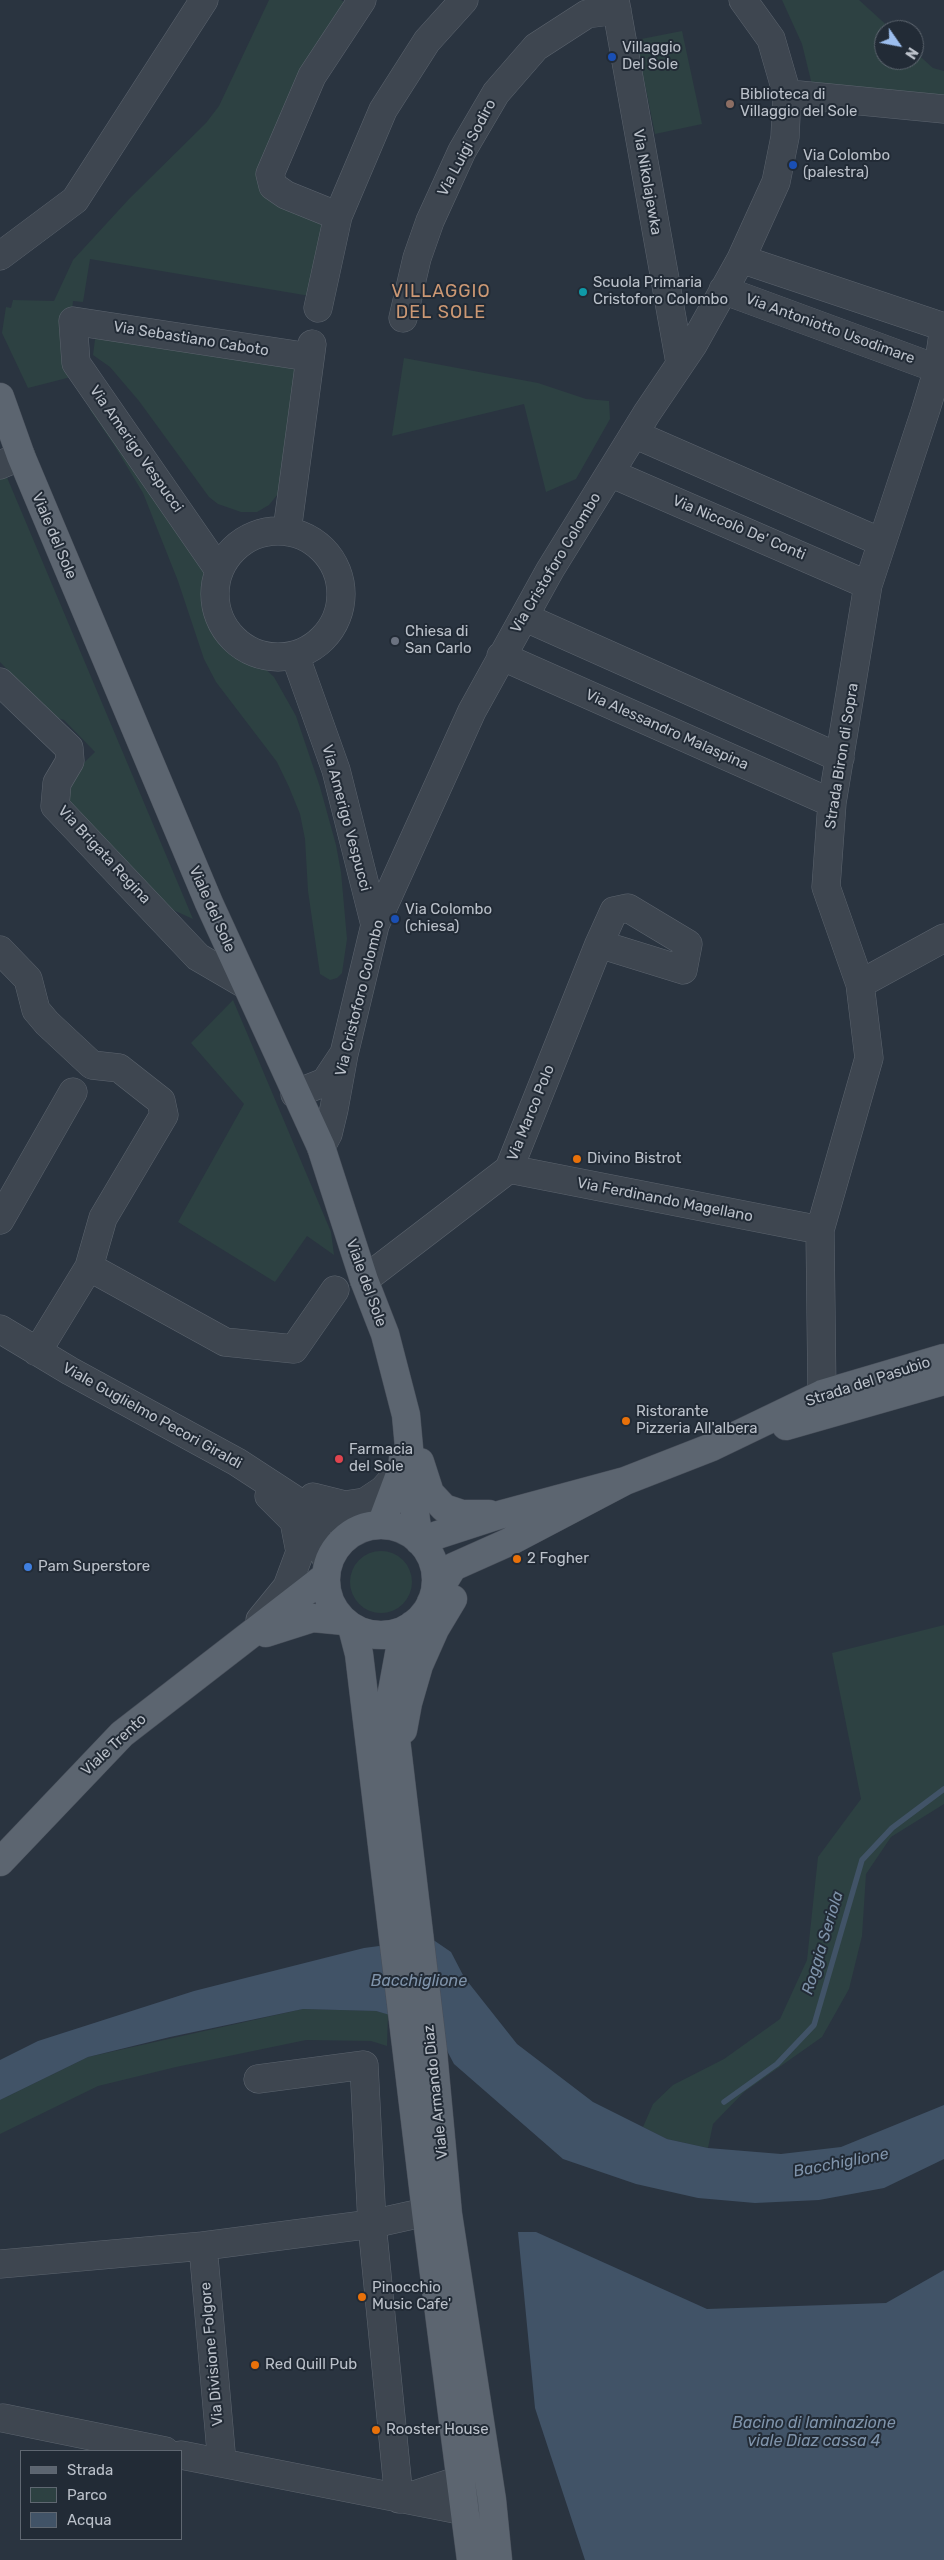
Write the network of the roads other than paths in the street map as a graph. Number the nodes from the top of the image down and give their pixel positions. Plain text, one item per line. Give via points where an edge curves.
1 (204, 0) edge
2 (362, 0) edge
3 (464, 0) edge
4 (744, 0) edge
5 (616, 5) edge
6 (799, 95) dead end
7 (944, 109) edge
8 (338, 216) junction
9 (0, 256) edge
10 (741, 259) junction
11 (723, 290) junction
12 (318, 308) dead end
13 (403, 318) dead end
14 (73, 321) joint
15 (944, 327) edge
16 (680, 363) junction
17 (938, 369) junction
18 (1, 402) edge
19 (634, 434) junction
20 (10, 460) edge
21 (610, 473) junction
22 (287, 530) junction
23 (881, 542) junction
24 (219, 570) junction
25 (868, 585) junction
26 (524, 618) junction
27 (295, 655) junction
28 (501, 656) junction
29 (0, 682) edge
30 (840, 758) junction
31 (832, 803) junction
32 (375, 925) junction
33 (944, 938) edge
34 (599, 944) dead end
35 (0, 950) edge
36 (860, 984) junction
37 (246, 985) junction
38 (344, 1054) junction
39 (73, 1092) dead end
40 (295, 1094) junction
41 (320, 1147) junction
42 (509, 1169) junction
43 (0, 1220) edge
44 (820, 1230) junction
45 (89, 1267) junction
46 (364, 1280) junction
47 (336, 1290) dead end
48 (0, 1329) edge
49 (37, 1352) junction
50 (944, 1358) edge
51 (944, 1381) edge
52 (822, 1394) junction
53 (406, 1415) junction
54 (712, 1447) junction
55 (237, 1462) junction
56 (402, 1470) junction
57 (625, 1481) junction
58 (303, 1505) junction
59 (498, 1515) junction
60 (371, 1527) junction
61 (419, 1541) junction
62 (508, 1542) junction
63 (327, 1569) junction
64 (431, 1602) junction
65 (348, 1624) junction
66 (412, 1625) junction
67 (242, 1643) junction
68 (399, 1781) junction
69 (0, 1862) edge
70 (406, 1939) junction
71 (420, 2048) junction
72 (258, 2079) dead end
73 (426, 2212) junction
74 (372, 2224) junction
75 (203, 2246) junction
76 (0, 2264) edge
77 (3, 2418) dead end
78 (160, 2450) edge
79 (182, 2455) edge
80 (222, 2463) junction
81 (460, 2480) junction
82 (399, 2499) junction
83 (465, 2511) junction
84 (471, 2560) edge
85 (498, 2560) edge

1 - 9 street via 75,200
2 - 8 street via 312,76 270,174 273,186 286,195
3 - 8 street via 427,41 383,110
4 - 10 street, Via Cristoforo Colombo via 771,39 787,94 785,137 776,182
5 - 13 street, Via Luigi Sodiro via 587,14 536,47 496,93 462,151 430,221 417,258
5 - 16 street, Via Nikolajewka
6 - 7 street
8 - 12 street
10 - 11 street, Via Cristoforo Colombo
10 - 15 street
11 - 16 street, Via Cristoforo Colombo
11 - 17 street, Via Antoniotto Usodimare
14 - 22 street, Via Sebastiano Caboto via 311,351
14 - 24 street, Via Amerigo Vespucci via 76,363
15 - 17 street, Strada Biron di Sopra
16 - 19 street, Via Cristoforo Colombo
17 - 23 street, Strada Biron di Sopra
18 - 20 main road, Viale del Sole
19 - 21 street, Via Cristoforo Colombo
19 - 23 street
20 - 37 main road, Viale del Sole
21 - 25 street, Via Niccolò De' Conti
21 - 26 street, Via Cristoforo Colombo
22 - 24 street via 266,531 246,538 230,552
22 - 27 street via 306,536 322,547 337,571 342,599 337,618 327,635 312,648
23 - 25 street, Strada Biron di Sopra
24 - 27 street via 214,589 216,609 224,628 255,654 274,658
25 - 30 street, Strada Biron di Sopra
26 - 28 street, Via Cristoforo Colombo
26 - 30 street
27 - 32 street, Via Amerigo Vespucci via 336,770
28 - 31 street, Via Alessandro Malaspina
28 - 32 street, Via Cristoforo Colombo via 472,712
29 - 37 street, Via Brigata Regina via 68,748 70,761 57,783 55,806 198,957
30 - 31 street, Strada Biron di Sopra
31 - 36 street, Strada Biron di Sopra via 826,887
32 - 38 street, Via Cristoforo Colombo
33 - 36 street
34 - 42 street, Via Marco Polo
35 - 45 street via 28,980 36,1010 47,1023 92,1065 119,1068 161,1101 164,1115 103,1218
36 - 44 street, Strada Biron di Sopra via 870,1058
37 - 40 main road, Viale del Sole
38 - 40 street via 325,1082
38 - 41 street, Via Cristoforo Colombo via 328,1134
39 - 43 street
40 - 41 main road, Viale del Sole
41 - 46 main road, Viale del Sole
42 - 44 street, Via Ferdinando Magellano
42 - 46 street, Via Marco Polo
44 - 52 street, Strada Biron di Sopra
45 - 47 street via 225,1342 294,1349
45 - 49 street
46 - 53 main road, Viale del Sole via 385,1334
48 - 49 street, Viale Guglielmo Pecori Giraldi
49 - 55 street, Viale Guglielmo Pecori Giraldi
50 - 52 main road, Strada del Pasubio
51 - 54 main road, Strada del Pasubio
52 - 54 main road, Strada del Pasubio
53 - 56 main road, Viale del Sole
53 - 59 main road via 423,1474 436,1502 462,1514
53 - 61 main road, Viale del Sole
54 - 57 main road, Strada del Pasubio
55 - 56 street via 310,1495 344,1505 356,1505 371,1499
55 - 58 street, Viale Guglielmo Pecori Giraldi
55 - 67 street via 292,1518 300,1552 287,1587
56 - 60 main road, Viale del Sole
57 - 59 main road, Strada del Pasubio
57 - 62 main road, Strada del Pasubio
58 - 60 street, Viale Guglielmo Pecori Giraldi via 348,1525
58 - 63 street
59 - 61 main road, Strada del Pasubio
60 - 61 main road, Strada del Pasubio via 395,1527
60 - 63 main road via 341,1542
61 - 64 main road, Strada del Pasubio via 435,1570
62 - 64 main road, Strada del Pasubio via 453,1567
62 - 68 main road via 479,1564 435,1629 408,1703
63 - 65 main road via 327,1592 333,1608
63 - 67 main road, Viale Trento
64 - 66 main road, Strada del Pasubio
65 - 66 main road via 376,1635 401,1631
65 - 67 main road, Viale Trento via 313,1618
65 - 70 main road, Viale Armando Diaz via 359,1654
66 - 68 main road, Viale Armando Diaz via 400,1648 391,1697
67 - 69 main road, Viale Trento via 122,1734
68 - 70 main road, Viale Armando Diaz
70 - 71 main road, Viale Armando Diaz
71 - 73 main road, Viale Armando Diaz
71 - 85 main road, Viale Armando Diaz via 492,2500
72 - 74 street via 364,2065
73 - 74 street
73 - 81 main road, Viale Armando Diaz
74 - 75 street
74 - 82 street
75 - 76 street
75 - 80 street, Via Divisione Folgore
77 - 78 street
79 - 80 street
80 - 82 street
81 - 82 street
81 - 83 main road, Viale Armando Diaz
82 - 83 street
83 - 84 main road, Viale Armando Diaz

